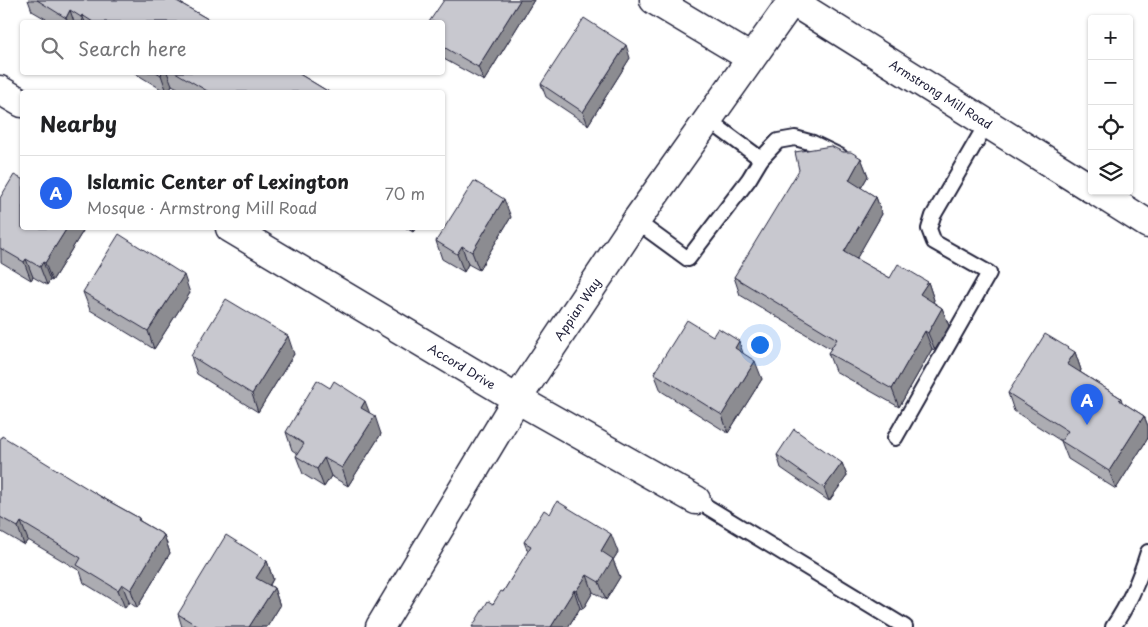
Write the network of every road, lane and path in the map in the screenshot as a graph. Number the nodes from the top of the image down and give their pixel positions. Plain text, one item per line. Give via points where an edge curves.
1 (654, 0) edge
2 (792, 0) edge
3 (751, 58) junction
4 (0, 90) edge
5 (20, 102) edge
6 (708, 119) junction
7 (986, 123) junction
8 (761, 159) junction
9 (854, 162) edge
10 (1088, 186) edge
11 (1102, 195) edge
12 (636, 220) junction
13 (1148, 224) edge
14 (233, 230) edge
15 (517, 399) junction
16 (895, 438) dead end
17 (696, 500) joint
18 (1148, 552) edge
19 (380, 627) edge
20 (905, 627) edge
21 (1113, 627) edge

1 - 3 street
2 - 3 street, Appian Way
2 - 7 street, Armstrong Mill Road
3 - 6 street, Appian Way
4 - 5 street
6 - 8 lane
6 - 12 street, Appian Way
7 - 10 street, Armstrong Mill Road
7 - 16 lane via 933,216 929,230 934,242 990,273
8 - 9 lane via 778,142 795,138 813,142
8 - 12 lane via 688,259
11 - 13 street
12 - 15 street, Appian Way
14 - 15 street, Accord Drive
15 - 17 street, Accord Drive
15 - 19 street, Appian Way
17 - 20 lane
18 - 21 lane

